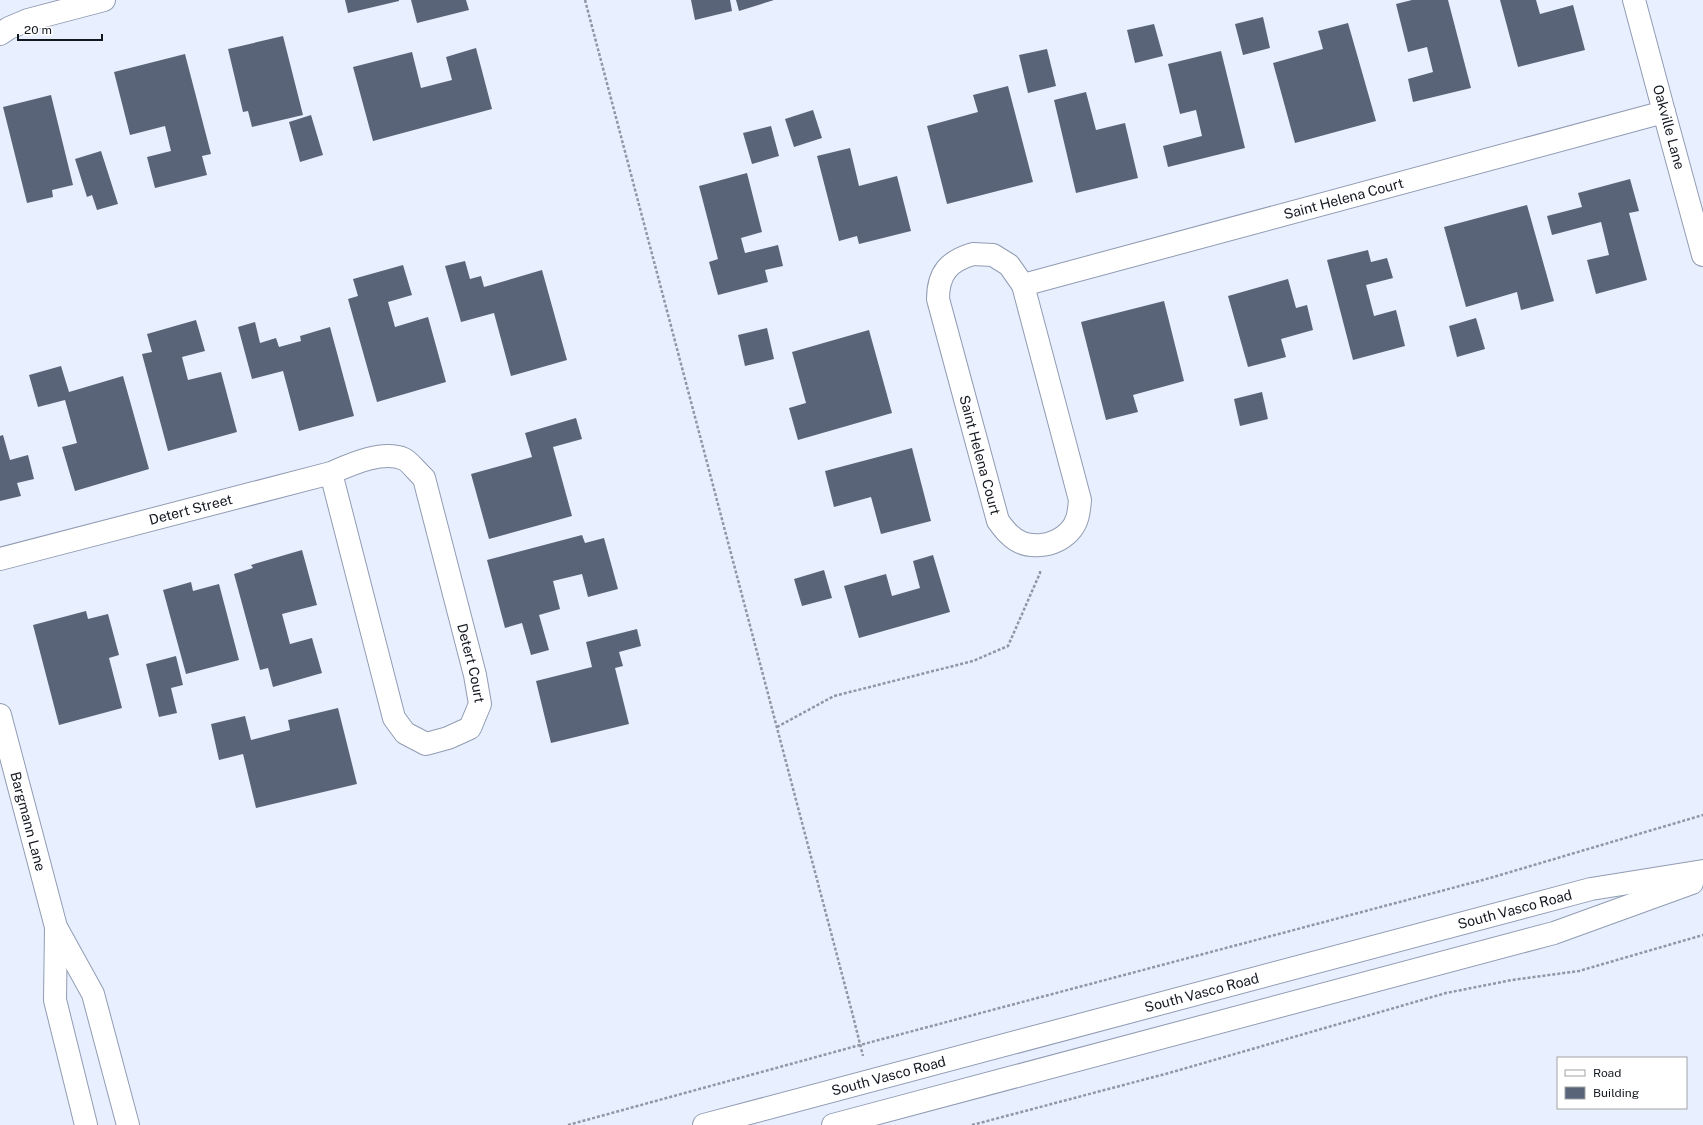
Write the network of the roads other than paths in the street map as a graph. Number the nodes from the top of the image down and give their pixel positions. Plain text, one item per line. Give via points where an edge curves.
1 (104, 0) edge
2 (1634, 0) edge
3 (0, 34) edge
4 (1664, 112) junction
5 (1703, 255) edge
6 (1023, 285) junction
7 (381, 456) joint
8 (331, 473) junction
9 (0, 559) edge
10 (0, 715) edge
11 (1703, 871) edge
12 (1703, 879) edge
13 (56, 927) junction
14 (86, 1125) edge
15 (128, 1125) edge
16 (704, 1125) edge
17 (833, 1125) edge

1 - 3 street via 28,20
2 - 4 street, Oakville Lane
4 - 5 street, Oakville Lane
4 - 6 street, Saint Helena Court
6 - 6 street, Saint Helena Court via 1080,500 1078,516 1070,531 1057,541 1041,545 1017,540 1010,536 998,521 938,299 938,284 946,270 960,258 973,254 993,255 1009,265
7 - 8 street, Detert Street
7 - 8 street, Detert Court via 404,459 424,478 475,675 480,704 470,728 448,738 426,744 406,733 394,718
8 - 9 street, Detert Street
10 - 13 street, Bargmann Lane
11 - 16 street, South Vasco Road via 1591,890
12 - 17 street via 1554,933
13 - 14 street, Bargmann Lane via 55,1000
13 - 15 street, Bargmann Lane via 93,994

